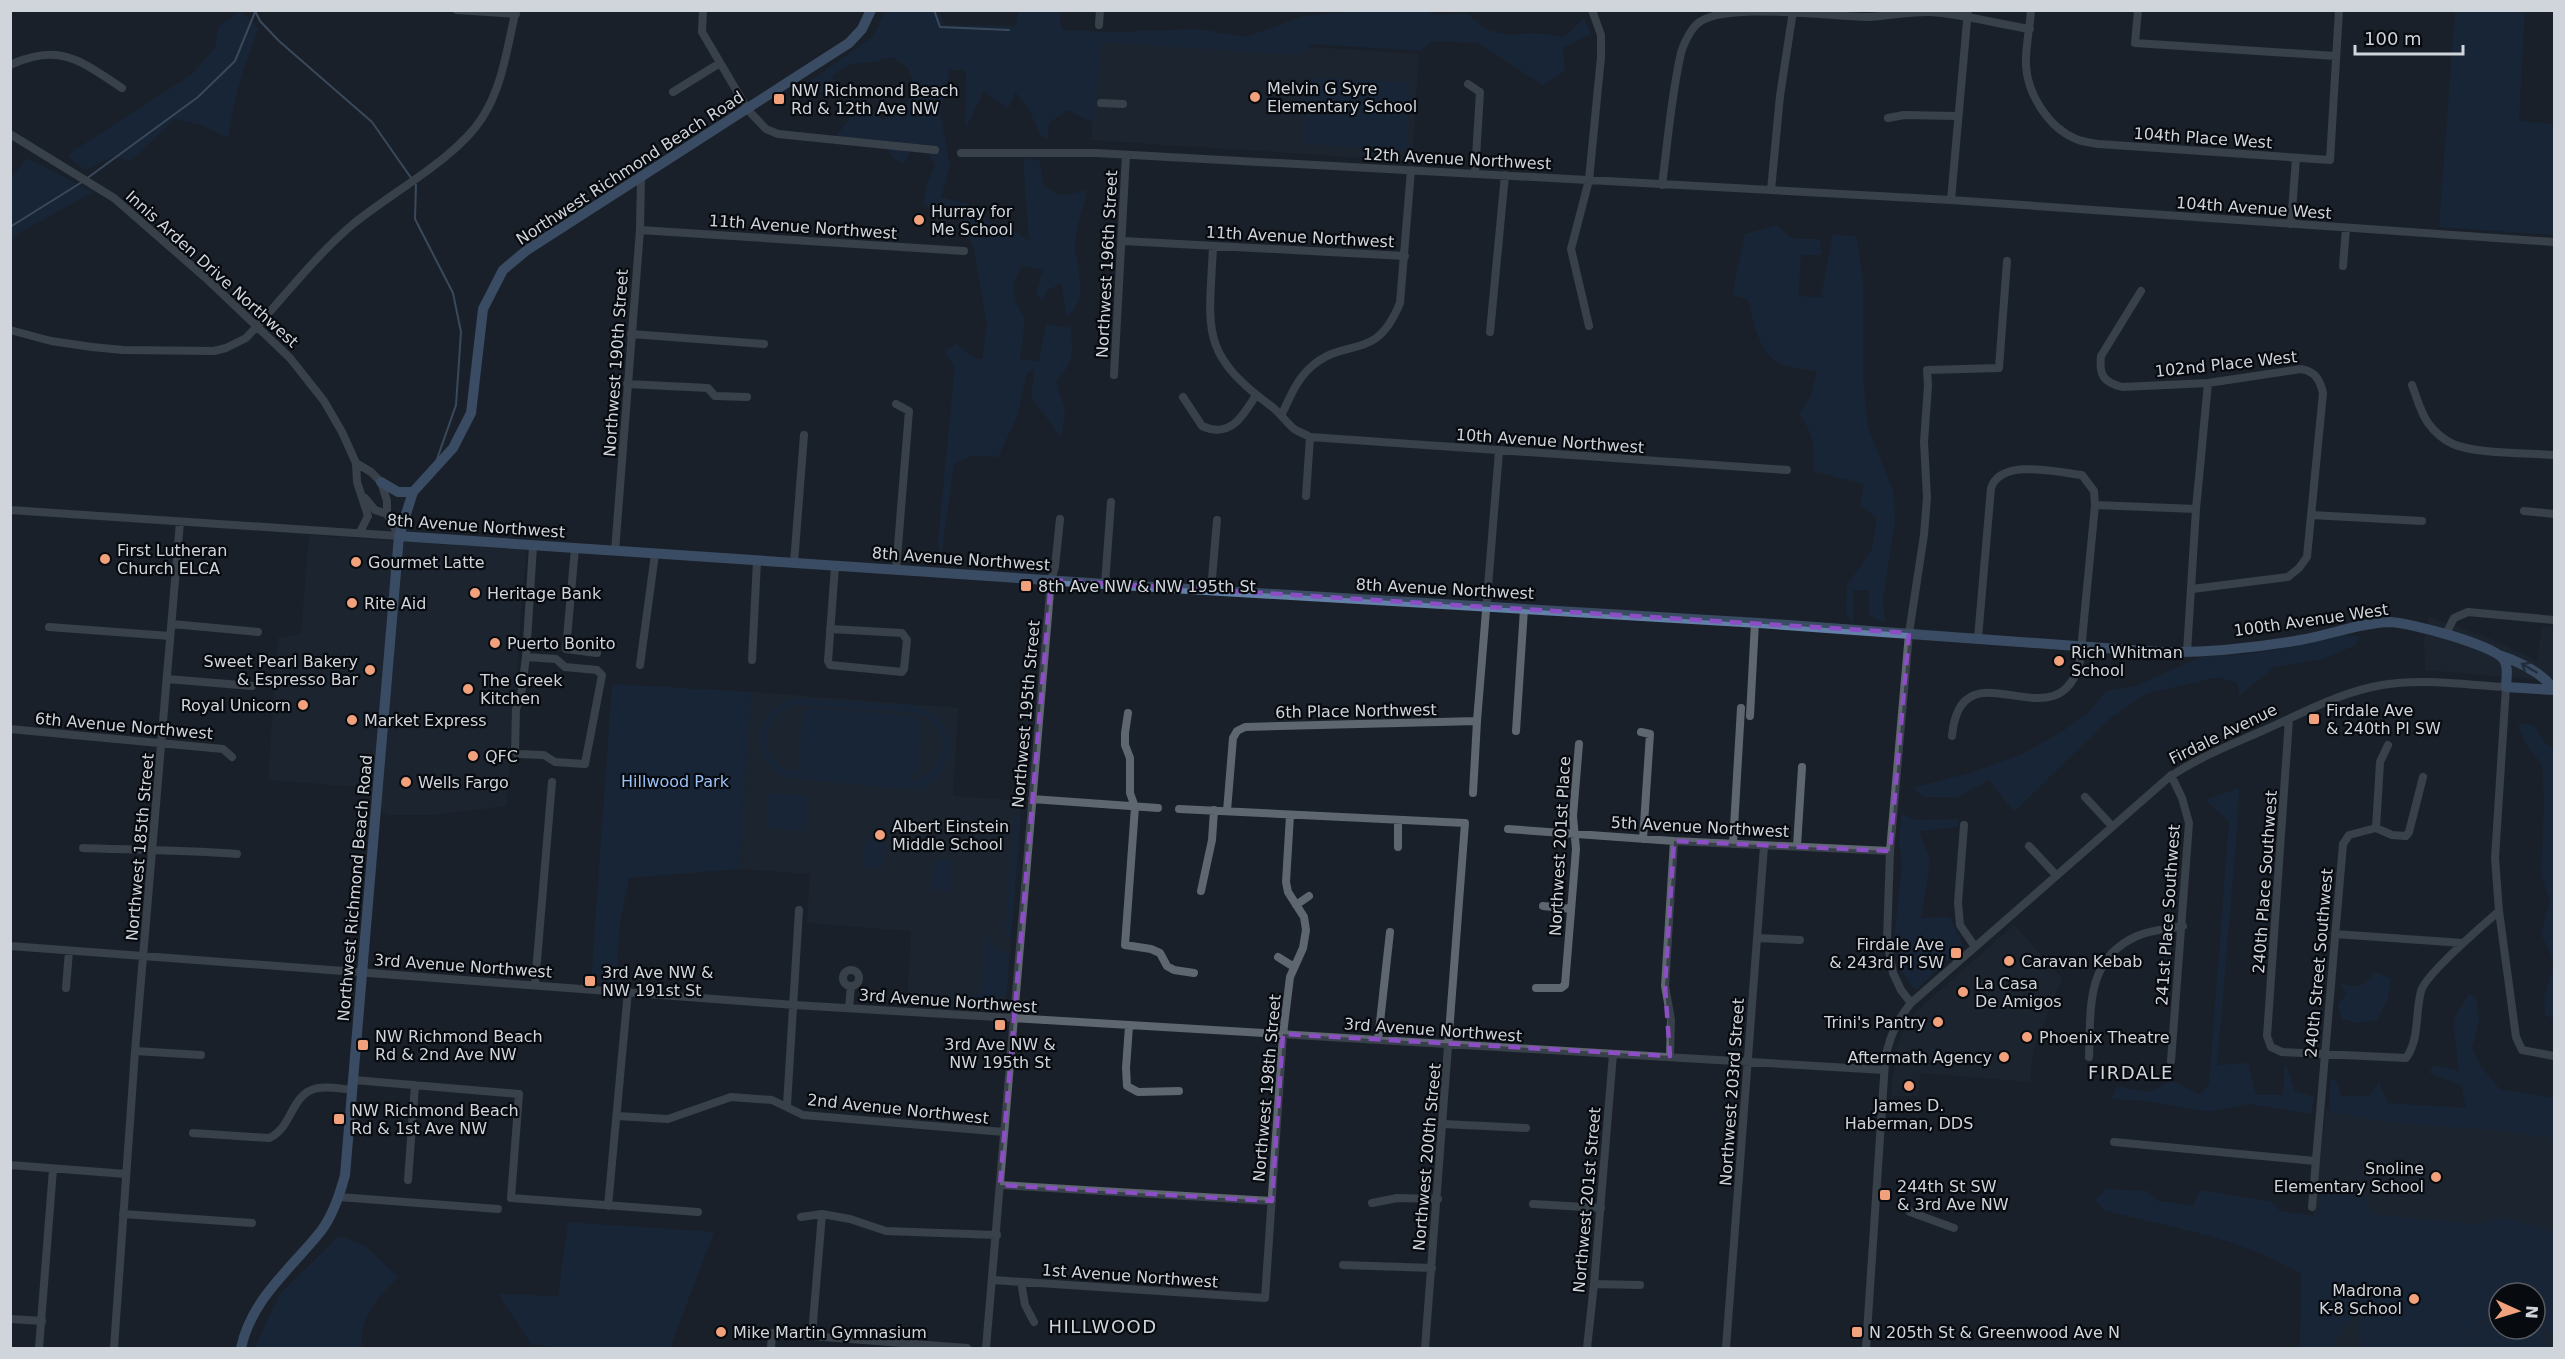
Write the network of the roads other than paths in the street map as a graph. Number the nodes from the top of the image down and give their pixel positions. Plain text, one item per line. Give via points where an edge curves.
1 (457, 10) edge
2 (703, 10) edge
3 (871, 10) edge
4 (1100, 10) edge
5 (1592, 10) edge
6 (2031, 10) edge
7 (2138, 10) edge
8 (2339, 10) edge
9 (1793, 11) edge
10 (516, 12) edge
11 (1968, 14) edge
12 (1099, 25) dead end
13 (2030, 29) junction
14 (2336, 56) junction
15 (720, 63) junction
16 (10, 65) edge
17 (1468, 84) dead end
18 (122, 88) dead end
19 (673, 92) dead end
20 (1101, 103) dead end
21 (1122, 104) dead end
22 (748, 110) junction
23 (1958, 116) junction
24 (1888, 118) dead end
25 (10, 134) edge
26 (935, 150) dead end
27 (961, 153) dead end
28 (1126, 155) junction
29 (2296, 158) junction
30 (1412, 170) junction
31 (1475, 174) junction
32 (1505, 175) junction
33 (641, 177) junction
34 (1588, 180) junction
35 (1662, 185) junction
36 (1771, 190) junction
37 (1951, 200) junction
38 (2291, 224) junction
39 (2346, 228) junction
40 (640, 230) junction
41 (1123, 241) junction
42 (2554, 242) edge
43 (1213, 247) junction
44 (964, 251) dead end
45 (1405, 256) junction
46 (2007, 261) dead end
47 (2343, 266) dead end
48 (2141, 291) dead end
49 (258, 326) junction
50 (1589, 326) dead end
51 (10, 330) edge
52 (1490, 332) dead end
53 (631, 334) junction
54 (764, 344) dead end
55 (1114, 375) dead end
56 (2208, 383) junction
57 (627, 384) junction
58 (2412, 384) dead end
59 (1256, 395) junction
60 (747, 397) dead end
61 (1183, 397) dead end
62 (896, 404) dead end
63 (1282, 414) junction
64 (804, 435) dead end
65 (1310, 437) junction
66 (1499, 451) junction
67 (2554, 455) edge
68 (356, 463) junction
69 (1787, 470) dead end
70 (381, 482) junction
71 (413, 492) junction
72 (361, 494) junction
73 (1306, 496) dead end
74 (1111, 502) dead end
75 (2095, 505) junction
76 (2196, 509) junction
77 (10, 510) edge
78 (2524, 511) dead end
79 (2554, 513) edge
80 (387, 514) junction
81 (2312, 515) junction
82 (1060, 519) dead end
83 (1216, 520) dead end
84 (2422, 521) dead end
85 (180, 522) junction
86 (360, 532) junction
87 (399, 536) junction
88 (533, 546) junction
89 (575, 548) junction
90 (615, 551) junction
91 (655, 554) junction
92 (757, 561) junction
93 (794, 563) junction
94 (836, 566) junction
95 (896, 570) junction
96 (1051, 580) junction
97 (1105, 584) junction
98 (2192, 589) junction
99 (1211, 590) junction
100 (1486, 607) junction
101 (1524, 609) junction
102 (2554, 620) edge
103 (1755, 622) junction
104 (172, 624) junction
105 (49, 627) dead end
106 (830, 628) junction
107 (258, 632) dead end
108 (1909, 633) junction
109 (2446, 634) junction
110 (170, 636) junction
111 (1978, 638) junction
112 (2082, 645) junction
113 (2187, 652) junction
114 (597, 653) dead end
115 (2499, 655) junction
116 (526, 657) junction
117 (752, 660) dead end
118 (640, 665) dead end
119 (167, 679) junction
120 (252, 686) dead end
121 (2505, 687) junction
122 (2554, 689) edge
123 (1741, 708) dead end
124 (1128, 712) dead end
125 (1750, 716) dead end
126 (2289, 719) junction
127 (1477, 721) junction
128 (10, 729) edge
129 (1516, 731) dead end
130 (1641, 732) dead end
131 (1952, 736) dead end
132 (162, 743) junction
133 (1579, 744) dead end
134 (2388, 745) dead end
135 (232, 756) dead end
136 (1802, 767) dead end
137 (2172, 775) junction
138 (2423, 777) dead end
139 (552, 782) dead end
140 (1473, 793) dead end
141 (2085, 797) dead end
142 (1032, 799) junction
143 (1135, 807) junction
144 (1158, 808) dead end
145 (1179, 809) dead end
146 (1214, 810) junction
147 (1227, 811) junction
148 (1290, 815) junction
149 (1398, 820) junction
150 (1964, 825) dead end
151 (2112, 826) junction
152 (2376, 828) junction
153 (1508, 829) dead end
154 (1575, 834) junction
155 (1643, 839) junction
156 (1674, 841) junction
157 (1732, 844) junction
158 (1764, 846) junction
159 (1797, 846) junction
160 (2029, 846) dead end
161 (1398, 847) dead end
162 (83, 848) dead end
163 (152, 850) junction
164 (1890, 851) junction
165 (237, 854) dead end
166 (2056, 875) junction
167 (1201, 891) dead end
168 (1309, 896) dead end
169 (1296, 905) junction
170 (1543, 906) dead end
171 (799, 909) dead end
172 (1571, 909) junction
173 (2499, 911) junction
174 (2183, 926) junction
175 (1390, 932) dead end
176 (2335, 934) junction
177 (1757, 938) junction
178 (1800, 940) dead end
179 (2463, 943) junction
180 (10, 946) edge
181 (1975, 947) junction
182 (69, 951) junction
183 (144, 956) junction
184 (1278, 957) dead end
185 (1294, 967) junction
186 (363, 972) junction
187 (1194, 974) dead end
188 (535, 984) junction
189 (851, 986) dead end
190 (66, 988) dead end
191 (1536, 988) dead end
192 (628, 992) junction
193 (1911, 1003) junction
194 (794, 1005) junction
195 (849, 1008) junction
196 (1013, 1019) junction
197 (1129, 1026) junction
198 (1283, 1034) junction
199 (1378, 1040) junction
200 (1450, 1045) junction
201 (135, 1051) junction
202 (201, 1054) dead end
203 (1613, 1054) junction
204 (2326, 1054) junction
205 (1670, 1056) junction
206 (2554, 1056) edge
207 (2089, 1057) dead end
208 (1748, 1061) junction
209 (2170, 1061) dead end
210 (1884, 1070) junction
211 (353, 1085) junction
212 (415, 1085) junction
213 (1179, 1091) dead end
214 (787, 1105) junction
215 (617, 1116) junction
216 (1443, 1124) junction
217 (1526, 1128) dead end
218 (1004, 1132) junction
219 (193, 1133) dead end
220 (2114, 1142) dead end
221 (2315, 1161) junction
222 (10, 1165) edge
223 (53, 1169) junction
224 (126, 1174) junction
225 (408, 1180) dead end
226 (1000, 1185) junction
227 (339, 1197) junction
228 (1438, 1199) junction
229 (1272, 1201) junction
230 (1372, 1203) dead end
231 (1533, 1204) dead end
232 (608, 1206) junction
233 (2312, 1207) dead end
234 (1601, 1208) junction
235 (498, 1209) dead end
236 (698, 1212) dead end
237 (1910, 1212) dead end
238 (123, 1214) junction
239 (822, 1214) junction
240 (801, 1217) dead end
241 (252, 1223) dead end
242 (1954, 1228) dead end
243 (997, 1234) junction
244 (1343, 1265) dead end
245 (1432, 1268) junction
246 (993, 1280) junction
247 (1021, 1282) junction
248 (1594, 1284) junction
249 (1640, 1285) dead end
250 (1265, 1298) joint
251 (10, 1319) edge
252 (42, 1321) junction
253 (1034, 1322) dead end
254 (245, 1333) junction
255 (812, 1335) junction
256 (1726, 1345) edge
257 (39, 1348) edge
258 (114, 1348) edge
259 (235, 1348) edge
260 (241, 1348) edge
261 (771, 1348) edge
262 (967, 1348) edge
263 (986, 1348) edge
264 (1425, 1348) edge
265 (1587, 1348) edge
266 (1866, 1348) edge

1 - 10 street
2 - 15 street via 702,32
3 - 22 main road, Northwest Richmond Beach Road via 862,29 849,43
4 - 12 street
5 - 34 street via 1600,35 1601,57
6 - 13 street
7 - 14 street via 2135,43
8 - 14 street
9 - 11 street via 1864,17 1906,12
9 - 35 street via 1731,13 1696,24 1681,51
9 - 36 street
10 - 49 street via 491,101 470,134 350,226
11 - 13 street
11 - 23 street
13 - 29 street, 104th Place West via 2026,66 2033,92 2044,113 2076,139 2099,144
14 - 29 street, 104th Place West via 2330,160
15 - 19 street
15 - 22 street
16 - 18 street via 29,57 64,54
17 - 31 street via 1480,93
20 - 21 street
22 - 26 street via 766,129 778,134
22 - 33 main road, Northwest Richmond Beach Road
23 - 24 street
23 - 37 street
25 - 49 street, Innis Arden Drive Northwest via 114,198
27 - 28 street, 12th Avenue Northwest
28 - 30 street, 12th Avenue Northwest
28 - 41 street, Northwest 196th Street
29 - 38 street
30 - 31 street, 12th Avenue Northwest
30 - 45 street
31 - 32 street, 12th Avenue Northwest
32 - 34 street, 12th Avenue Northwest
32 - 52 street
33 - 40 street, Northwest 190th Street
33 - 71 main road, Northwest Richmond Beach Road via 526,250 504,270 483,309 471,413 453,448
34 - 35 street, 12th Avenue Northwest
34 - 50 street via 1571,249
35 - 36 street, 12th Avenue Northwest
36 - 37 street, 12th Avenue Northwest
37 - 38 street, 104th Avenue West
38 - 39 street, 104th Avenue West
39 - 42 street, 104th Avenue West
39 - 47 street
40 - 44 street, 11th Avenue Northwest
40 - 53 street, Northwest 190th Street
41 - 43 street, 11th Avenue Northwest
41 - 55 street, Northwest 196th Street
43 - 45 street, 11th Avenue Northwest
43 - 59 street via 1210,330 1215,347 1237,380
45 - 63 street via 1401,303 1388,328 1377,339 1312,365
46 - 108 street via 1999,368 1927,370 1926,507
48 - 56 street, 102nd Place West via 2101,356 2102,377 2122,387
49 - 51 street via 246,338 214,351 92,347
49 - 68 street, Innis Arden Drive Northwest via 327,404
53 - 54 street
53 - 57 street, Northwest 190th Street
56 - 76 street
56 - 81 street, 102nd Place West via 2301,369 2316,376 2323,393
57 - 60 street via 708,388 715,396
57 - 90 street, Northwest 190th Street
58 - 67 street via 2428,423 2453,444 2471,449
59 - 61 street via 1233,426 1220,431 1202,426
59 - 63 street
62 - 95 street via 909,411
63 - 65 street via 1294,428
64 - 93 street
65 - 66 street, 10th Avenue Northwest
65 - 73 street
66 - 69 street, 10th Avenue Northwest
66 - 100 street
68 - 70 street, Innis Arden Drive Northwest
68 - 72 street, Innis Arden Drive Northwest
70 - 71 main road via 398,492
70 - 80 street
71 - 87 main road, Northwest Richmond Beach Road
72 - 80 street via 375,510
72 - 86 street, Innis Arden Drive Northwest via 368,516
74 - 97 street
75 - 76 street
75 - 111 street via 2094,491 2082,475 2028,469 1999,475 1991,488
75 - 112 street
76 - 98 street
77 - 85 street, 8th Avenue Northwest
78 - 79 street
80 - 87 street
81 - 84 street
81 - 98 street via 2307,557 2288,577
82 - 96 street, Northwest 195th Street
83 - 99 street
85 - 86 street, 8th Avenue Northwest
85 - 104 street, Northwest 185th Street
86 - 87 street, 8th Avenue Northwest
87 - 88 main road, 8th Avenue Northwest
87 - 186 main road, Northwest Richmond Beach Road
88 - 89 main road, 8th Avenue Northwest
88 - 116 street
89 - 90 main road, 8th Avenue Northwest
89 - 114 street via 567,649
90 - 91 main road, 8th Avenue Northwest
91 - 92 main road, 8th Avenue Northwest
91 - 118 street
92 - 93 main road, 8th Avenue Northwest
92 - 117 street
93 - 94 main road, 8th Avenue Northwest
94 - 95 main road, 8th Avenue Northwest
94 - 106 street
95 - 96 main road, 8th Avenue Northwest
96 - 97 main road, 8th Avenue Northwest
96 - 142 street, Northwest 195th Street
97 - 99 main road, 8th Avenue Northwest
98 - 113 street
99 - 100 main road, 8th Avenue Northwest
100 - 101 main road, 8th Avenue Northwest
100 - 127 street
101 - 103 main road, 8th Avenue Northwest
101 - 129 street
102 - 109 street via 2468,612 2450,622
103 - 108 main road, 8th Avenue Northwest
103 - 125 street
104 - 107 street
104 - 110 street, Northwest 185th Street
105 - 110 street
106 - 106 street via 828,662 834,667 902,672 904,669 902,633
108 - 111 main road, 100th Avenue West
108 - 164 street
109 - 113 main road, 100th Avenue West via 2406,623 2378,623 2300,640
109 - 115 main road, 100th Avenue West
110 - 119 street, Northwest 185th Street
111 - 112 main road, 100th Avenue West
112 - 113 main road, 100th Avenue West
112 - 131 street via 2078,671 2061,693 2048,699 1976,694 1958,710
115 - 121 main road via 2507,666
122 -> 115 main road, 100th Avenue West via 2547,679 2516,660
116 - 116 street via 516,709 515,751 544,755 555,762 585,764 602,675 597,670 565,667 556,659
119 - 120 street
119 - 132 street, Northwest 185th Street
121 - 122 main road, Firdale Avenue
121 - 126 street, Firdale Avenue via 2422,682 2383,685 2359,690
121 - 173 street via 2495,858
123 - 157 street
124 - 143 street via 1125,745
126 - 137 street, Firdale Avenue
126 - 204 street, 240th Place Southwest via 2267,1036 2271,1047 2282,1052
127 - 140 street
127 - 147 street, 6th Place Northwest via 1245,727 1233,738
128 - 132 street, 6th Avenue Northwest
130 - 155 street via 1650,734
132 - 135 street, 6th Avenue Northwest via 223,749
132 - 163 street, Northwest 185th Street
133 - 154 street, Northwest 201st Place
134 - 152 street via 2380,762
136 - 159 street
137 - 151 street, Firdale Avenue
137 - 174 street, 241st Place Southwest via 2189,823
138 - 152 street via 2406,836 2392,836
139 - 188 street
141 - 151 street
142 - 143 street
142 - 196 street, Northwest 195th Street
143 - 144 street
143 - 187 street via 1125,945 1160,953 1167,966
145 - 146 street
146 - 147 street
146 - 167 street
147 - 148 street
148 - 149 street
148 - 169 street, Northwest 198th Street via 1286,882
149 - 161 street
149 - 200 street, Northwest 200th Street via 1465,823
150 - 181 street via 1958,903 1960,925
151 - 166 street, Firdale Avenue
152 - 176 street, 240th Street Southwest via 2349,836 2343,844
153 - 154 street, 5th Avenue Northwest
154 - 155 street, 5th Avenue Northwest
154 - 172 street, Northwest 201st Place
155 - 156 street, 5th Avenue Northwest
156 - 157 street, 5th Avenue Northwest
156 - 205 street via 1665,986 1671,1020
157 - 158 street, 5th Avenue Northwest
158 - 159 street, 5th Avenue Northwest
158 - 177 street, Northwest 203rd Street
159 - 164 street, 5th Avenue Northwest
160 - 166 street
162 - 163 street
163 - 165 street
163 - 183 street, Northwest 185th Street
164 - 193 street via 1888,956 1901,990
166 - 181 street, Firdale Avenue
168 - 169 street
169 - 185 street, Northwest 198th Street via 1306,930 1304,948
170 - 172 street
171 - 194 street
172 - 191 street, Northwest 201st Place via 1564,986
173 - 179 street
173 - 206 street via 2516,1037 2522,1050
174 - 207 street via 2139,935 2107,957 2096,977 2092,996
174 - 209 street, 241st Place Southwest
175 - 199 street
176 - 179 street
176 - 204 street, 240th Street Southwest
177 - 178 street
177 - 208 street, Northwest 203rd Street
179 - 204 street via 2421,988 2413,1049 2406,1058
180 - 182 street, 3rd Avenue Northwest
181 - 193 street, Firdale Avenue
182 - 183 street, 3rd Avenue Northwest
182 - 190 street
183 - 186 street, 3rd Avenue Northwest
183 - 201 street, Northwest 185th Street
184 - 185 street
185 - 198 street, Northwest 198th Street
186 - 188 street, 3rd Avenue Northwest
186 - 211 main road, Northwest Richmond Beach Road
188 - 192 street, 3rd Avenue Northwest
189 - 195 street
192 - 194 street, 3rd Avenue Northwest
192 - 215 street
193 - 210 street, Firdale Avenue via 1893,1029
194 - 195 street, 3rd Avenue Northwest
194 - 214 street
195 - 196 street, 3rd Avenue Northwest
196 - 197 street, 3rd Avenue Northwest
196 - 218 street, Northwest 195th Street
197 - 198 street, 3rd Avenue Northwest
197 - 213 street via 1127,1086 1138,1092
198 - 199 street, 3rd Avenue Northwest
198 - 229 street, Northwest 198th Street
199 - 200 street, 3rd Avenue Northwest
200 - 203 street, 3rd Avenue Northwest
200 - 216 street, Northwest 200th Street
201 - 202 street
201 - 224 street, Northwest 185th Street
203 - 205 street, 3rd Avenue Northwest
203 - 234 street, Northwest 201st Street
204 - 221 street, 240th Street Southwest
205 - 208 street, 3rd Avenue Northwest
208 - 210 street, 3rd Avenue Northwest
208 - 256 street, Northwest 203rd Street
210 - 266 street, Firdale Avenue
211 - 212 street
211 - 219 street via 318,1088 308,1093 297,1101 279,1134 269,1138
211 - 227 main road, Northwest Richmond Beach Road via 345,1175
212 - 225 street
212 - 232 street via 519,1094 511,1198
214 - 215 street, 2nd Avenue Northwest via 731,1097 668,1119
214 - 218 street, 2nd Avenue Northwest via 803,1115
215 - 232 street
216 - 217 street
216 - 228 street, Northwest 200th Street
218 - 226 street, Northwest 195th Street
220 - 221 street
221 - 233 street, 240th Street Southwest
222 - 223 street
223 - 224 street
223 - 252 street
224 - 238 street, Northwest 185th Street
226 - 229 street
226 - 243 street, Northwest 195th Street
227 - 235 street
227 - 254 main road, Northwest Richmond Beach Road via 323,1229 262,1298
228 - 230 street via 1397,1198
228 - 245 street, Northwest 200th Street
229 - 250 street, Northwest 198th Street
231 - 234 street
232 - 236 street
234 - 248 street, Northwest 201st Street
237 - 242 street
238 - 241 street
238 - 258 street, Northwest 185th Street
239 - 240 street
239 - 243 street via 886,1231
239 - 255 street
243 - 246 street, Northwest 195th Street
244 - 245 street
245 - 264 street, Northwest 200th Street
246 - 247 street, 1st Avenue Northwest
246 - 263 street, Northwest 195th Street
247 - 250 street, 1st Avenue Northwest
247 - 253 street via 1025,1305
248 - 249 street
248 - 265 street, Northwest 201st Street
251 - 252 street
252 - 257 street
254 - 259 main road
254 - 260 main road
255 - 261 street via 772,1333
255 - 262 street

